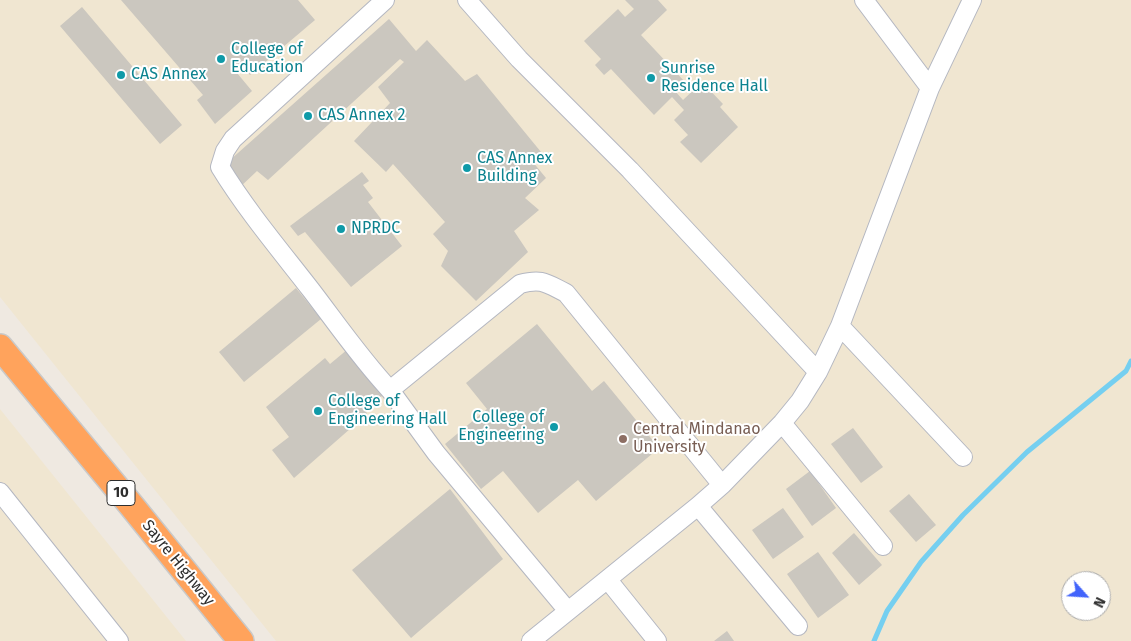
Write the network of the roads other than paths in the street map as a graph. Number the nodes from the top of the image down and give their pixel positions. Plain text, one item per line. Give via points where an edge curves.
1 (385, 0) edge
2 (467, 0) edge
3 (864, 0) edge
4 (972, 0) edge
5 (930, 88) junction
6 (840, 326) junction
7 (0, 347) edge
8 (818, 372) junction
9 (390, 390) junction
10 (782, 423) junction
11 (963, 457) dead end
12 (722, 485) junction
13 (0, 492) edge
14 (698, 506) junction
15 (883, 546) dead end
16 (608, 580) junction
17 (568, 611) junction
18 (798, 626) dead end
19 (119, 641) edge
20 (241, 641) edge
21 (531, 641) edge
22 (657, 641) edge

1 - 9 street via 233,139 220,167 238,198
2 - 8 street via 519,59 630,170
3 - 5 street
4 - 5 street
5 - 6 street
6 - 8 street
6 - 11 street
7 - 20 highway, Sayre Highway / 10
8 - 10 street
9 - 12 street via 520,284 535,280 542,282 566,293
9 - 17 street via 436,453
10 - 12 street
10 - 15 street
12 - 14 street
13 - 19 street
14 - 16 street
14 - 18 street
16 - 17 street
16 - 22 street
17 - 21 street

